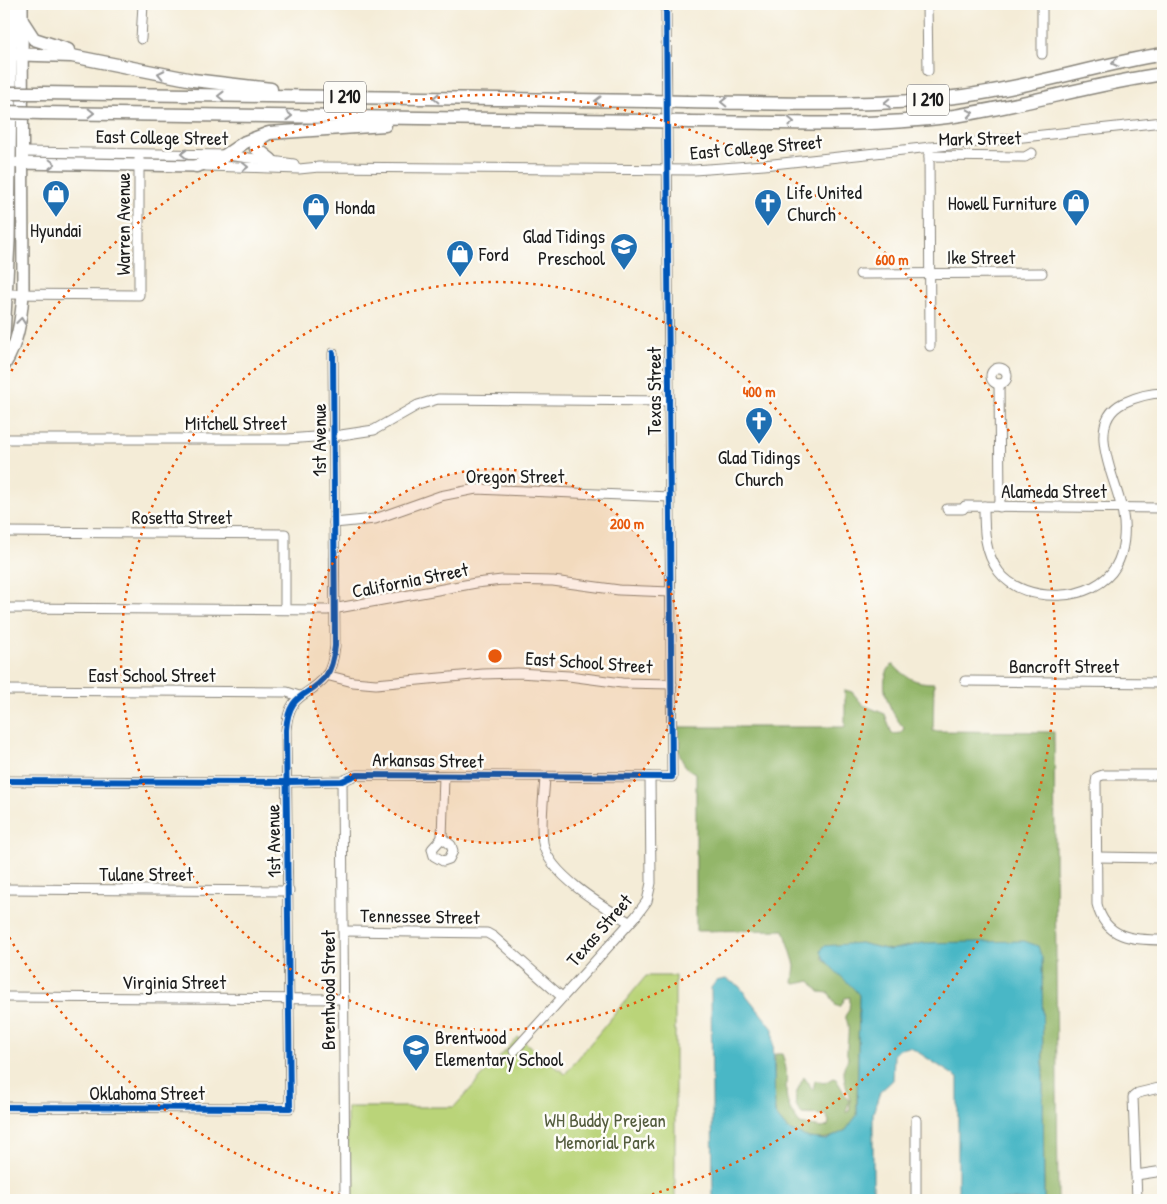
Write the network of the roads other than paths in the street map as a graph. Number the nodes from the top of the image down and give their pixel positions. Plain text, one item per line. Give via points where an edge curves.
1 (12, 4) edge
2 (22, 4) edge
3 (143, 4) edge
4 (666, 4) edge
5 (927, 4) edge
6 (1042, 4) edge
7 (21, 18) junction
8 (12, 30) joint
9 (141, 39) dead end
10 (10, 51) edge
11 (1042, 54) dead end
12 (1163, 54) edge
13 (114, 63) junction
14 (928, 71) dead end
15 (1163, 74) edge
16 (4, 93) edge
17 (348, 97) junction
18 (4, 112) edge
19 (510, 119) junction
20 (1163, 122) edge
21 (269, 132) junction
22 (929, 151) junction
23 (1032, 152) dead end
24 (139, 154) junction
25 (227, 155) junction
26 (6, 157) edge
27 (23, 157) junction
28 (271, 160) junction
29 (139, 166) junction
30 (196, 166) junction
31 (319, 167) junction
32 (668, 171) junction
33 (930, 273) junction
34 (1042, 273) dead end
35 (860, 274) dead end
36 (5, 294) edge
37 (23, 294) junction
38 (4, 336) edge
39 (930, 346) dead end
40 (333, 352) dead end
41 (4, 366) edge
42 (999, 384) dead end
43 (1163, 393) edge
44 (669, 401) junction
45 (334, 436) junction
46 (4, 439) edge
47 (670, 497) junction
48 (984, 506) junction
49 (1000, 506) junction
50 (1122, 507) junction
51 (1163, 508) edge
52 (947, 509) dead end
53 (334, 523) junction
54 (4, 532) edge
55 (671, 592) junction
56 (4, 608) edge
57 (285, 609) junction
58 (335, 609) junction
59 (326, 675) junction
60 (965, 681) dead end
61 (1163, 683) edge
62 (672, 684) junction
63 (4, 690) edge
64 (298, 696) junction
65 (1163, 775) edge
66 (444, 776) junction
67 (544, 777) junction
68 (650, 777) junction
69 (672, 777) joint
70 (342, 780) junction
71 (4, 781) edge
72 (287, 782) junction
73 (442, 838) dead end
74 (1097, 857) junction
75 (1163, 858) edge
76 (4, 890) edge
77 (288, 891) junction
78 (630, 922) junction
79 (344, 931) junction
80 (1163, 940) edge
81 (4, 997) edge
82 (562, 997) junction
83 (289, 999) junction
84 (344, 999) junction
85 (514, 1051) dead end
86 (1163, 1087) edge
87 (4, 1107) edge
88 (290, 1108) joint
89 (916, 1120) dead end
90 (1163, 1170) edge
91 (1136, 1176) junction
92 (345, 1200) edge
93 (916, 1200) edge
94 (1137, 1200) edge

1 - 8 main road
2 - 7 main road
3 - 9 street
4 - 32 street, Texas Street
5 - 14 street
6 - 11 street
7 - 10 main road
7 - 13 highway via 30,34 40,43
8 - 10 highway
10 - 13 highway
10 - 26 main road
10 - 27 main road
12 -> 17 highway, I 210, bridge via 1016,86 911,102 854,104
17 -> 13 highway via 226,85
19 -> 15 highway, I 210, bridge via 840,123 924,120 985,111
17 -> 16 highway, I 210, bridge
18 -> 19 highway, I 210, bridge
19 - 21 highway
20 - 22 street, East College Street
21 - 25 highway via 245,142
21 - 28 highway via 256,148
22 - 23 street, Mark Street via 1025,157
22 - 32 street, East College Street
22 - 33 street
25 -> 24 street, East College Street
24 - 27 street, East College Street
24 - 29 street, Warren Avenue
25 - 28 street, East College Street
25 - 30 highway
26 - 27 main road, East College Street
26 - 36 main road
27 -> 29 main road, East College Street
27 - 37 main road
28 - 31 street, East College Street
29 - 30 main road, East College Street
29 - 37 street, Warren Avenue via 139,295
30 -> 31 street, East College Street
31 - 32 street, East College Street
32 - 44 street, Texas Street
33 - 34 street, Ike Street
33 - 35 street, Ike Street
33 - 39 street
36 - 37 street
36 - 38 main road
41 -> 37 main road via 21,327
40 - 45 street, 1st Avenue
42 - 49 street
43 - 50 street via 1140,396 1120,405 1105,424 1104,448
44 - 45 street, Mitchell Street via 438,399 418,405 374,430
44 - 47 street, Texas Street
45 - 46 street, Mitchell Street via 287,439
45 - 53 street, 1st Avenue
47 - 53 street, Oregon Street via 476,489 440,496 375,519
47 - 55 street, Texas Street
48 - 49 street, Alameda Street
48 - 50 street via 987,544 992,562 1000,573 1020,588 1059,594 1076,593 1096,586 1114,569 1123,544
48 - 52 street, Alameda Street
49 - 50 street, Alameda Street
50 - 51 street, Alameda Street
53 - 58 street, 1st Avenue
54 - 57 street, Rosetta Street via 285,534
55 - 58 street, California Street via 619,590 553,581 502,580
55 - 62 street, Texas Street
56 - 57 street, California Street
57 - 58 street, California Street
58 - 59 street, 1st Avenue via 335,646
59 - 62 street, East School Street via 376,684 511,673
59 - 64 street, 1st Avenue
60 - 61 street, Bancroft Street
62 - 69 street, Texas Street
63 - 64 street, East School Street via 287,692
64 - 72 street, 1st Avenue via 286,723
65 - 74 street via 1097,777
66 - 67 street, Arkansas Street
66 - 70 street, Arkansas Street via 356,775
66 - 73 street
67 - 68 street, Arkansas Street
67 - 78 street via 543,843 548,855 554,865 600,906
68 - 69 street, Arkansas Street
68 - 78 street, Texas Street via 650,892 642,909
70 - 72 street, Arkansas Street
70 - 79 street, Brentwood Street
71 - 72 street, Arkansas Street
72 - 77 street, 1st Avenue
74 - 75 street
74 - 80 street via 1097,904 1107,926 1124,938
76 - 77 street, Tulane Street
77 - 83 street, 1st Avenue
78 - 82 street, Texas Street
79 - 82 street, Tennessee Street via 487,933
79 - 84 street, Brentwood Street
81 - 83 street, Virginia Street
82 - 85 street, Texas Street
83 - 84 street, Virginia Street
83 - 88 street, 1st Avenue
84 - 92 street, Brentwood Street
86 - 91 street via 1138,1093 1134,1098
87 - 88 street, Oklahoma Street
89 - 93 street
90 - 91 street
91 - 94 street

